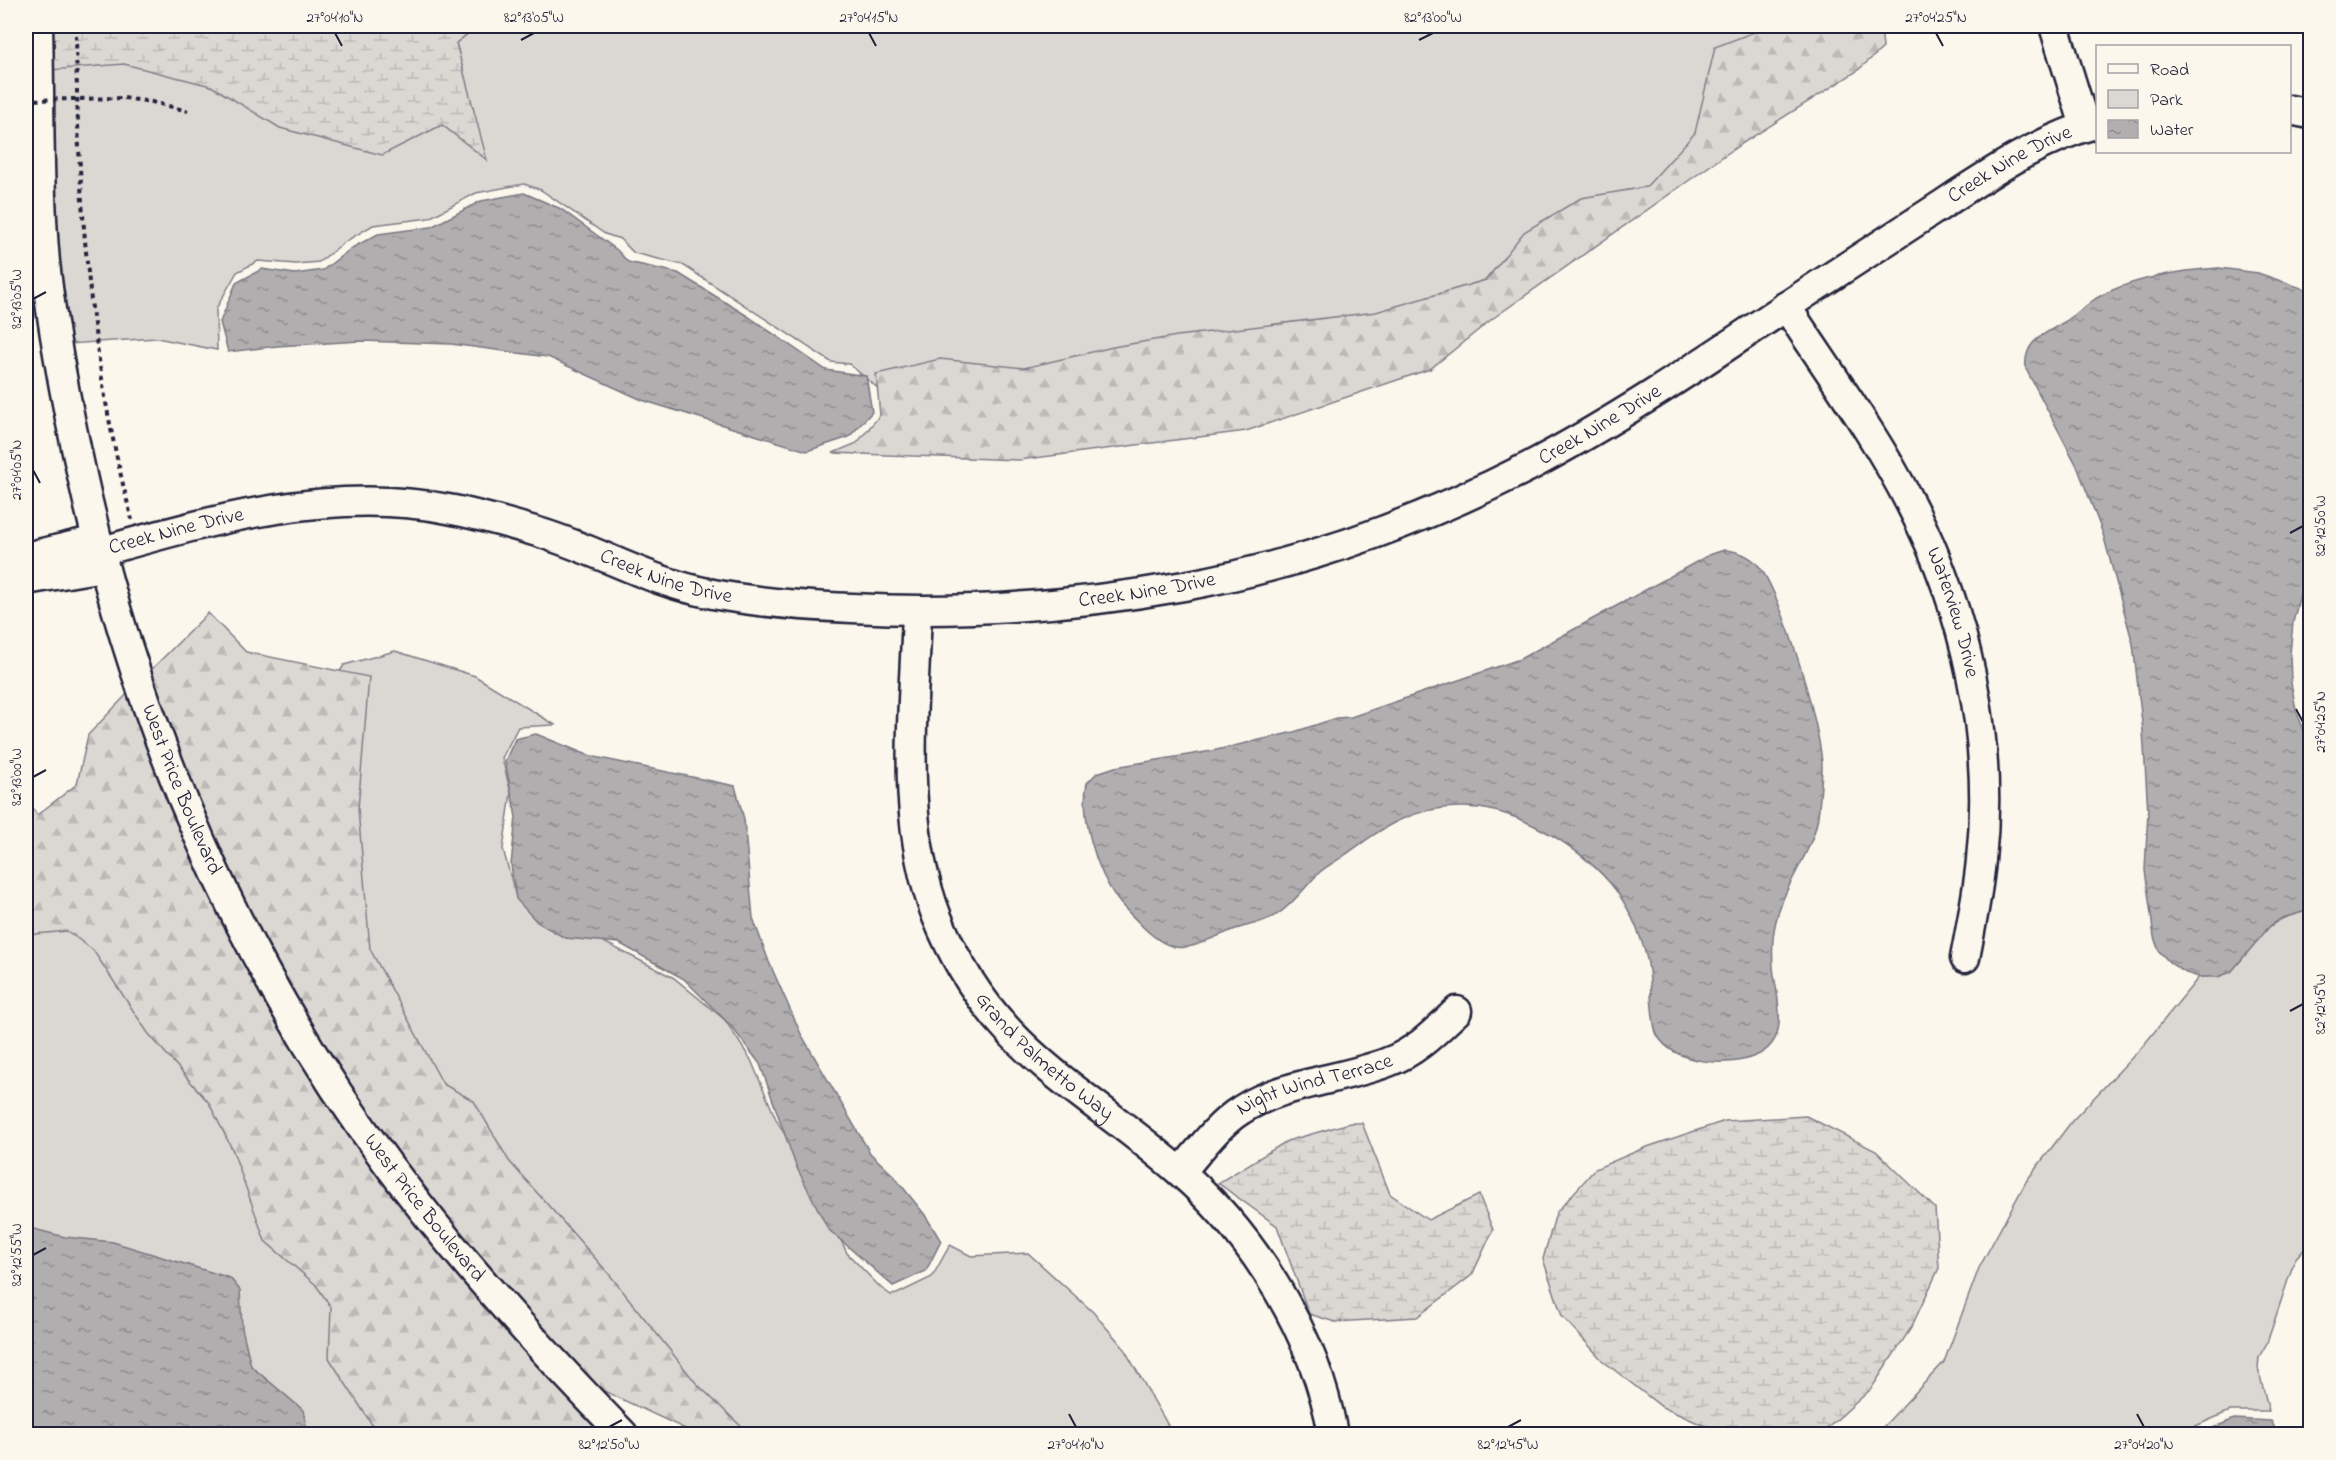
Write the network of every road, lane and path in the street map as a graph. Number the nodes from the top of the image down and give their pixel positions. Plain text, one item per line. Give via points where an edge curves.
1 (38, 26) edge
2 (76, 26) edge
3 (2054, 26) edge
4 (26, 100) edge
5 (2291, 110) edge
6 (188, 111) dead end
7 (2310, 114) edge
8 (2091, 124) edge
9 (1786, 306) junction
10 (138, 541) junction
11 (100, 553) junction
12 (26, 557) edge
13 (26, 580) edge
14 (917, 611) junction
15 (1965, 958) dead end
16 (1457, 1011) dead end
17 (1181, 1172) junction
18 (622, 1434) edge
19 (1333, 1434) edge

1 - 11 street, West Price Boulevard via 45,261 62,388
2 - 10 path via 83,235 97,352
3 - 8 street
4 - 6 path, bridge via 124,98
5 - 7 street
8 - 9 street, Creek Nine Drive via 2060,135 1978,180
9 - 14 street, Creek Nine Drive via 1530,465 1421,516 1365,537 1251,571 1154,591 1028,607
9 - 15 street, Waterview Drive via 1900,484 1938,564 1959,626 1978,719 1983,785 1981,859
10 - 11 street, Creek Nine Drive
10 - 14 street, Creek Nine Drive via 220,519 297,505 341,502 443,507 555,538 646,576 709,594 802,605
11 - 12 street
11 - 13 street
11 - 18 street, West Price Boulevard via 141,691 194,828 291,1015 388,1164 453,1248 532,1342
14 - 17 street, Grand Palmetto Way via 914,815 918,854 944,934 973,988 1016,1042
16 - 17 street, Night Wind Terrace via 1416,1048 1389,1062 1271,1096 1241,1110
17 - 19 street, Grand Palmetto Way via 1229,1222 1280,1297 1319,1382

